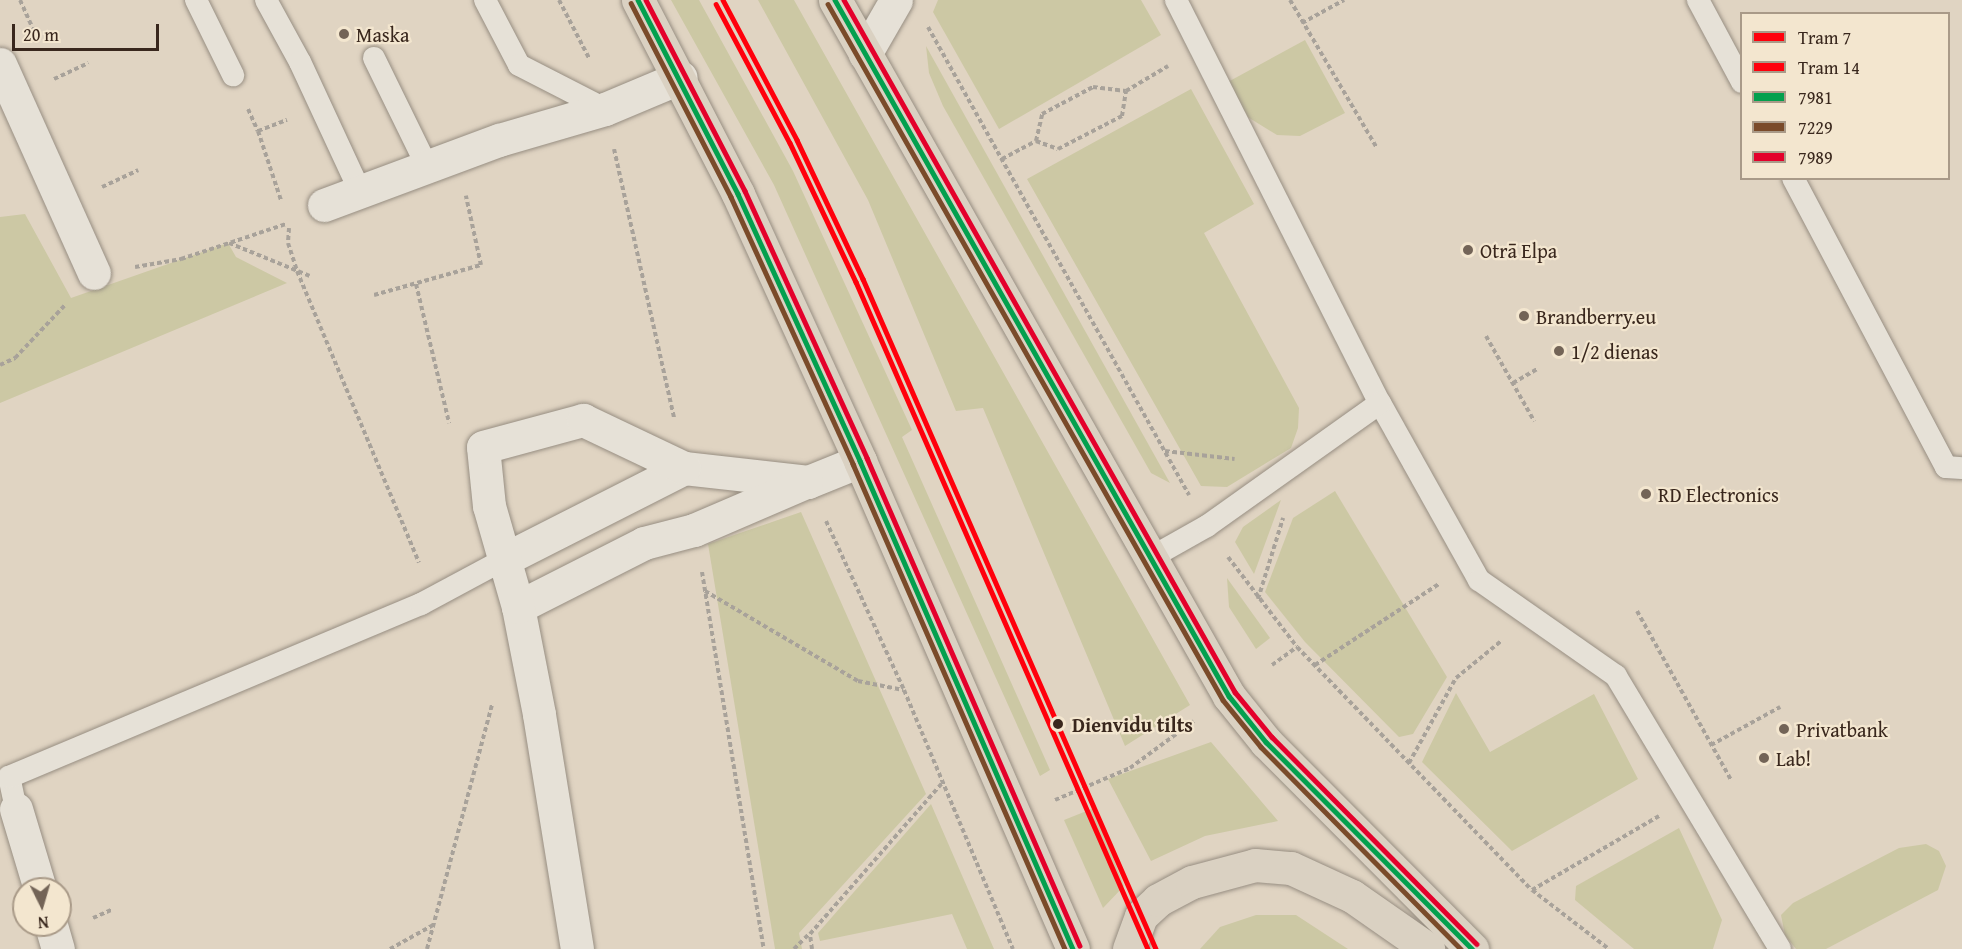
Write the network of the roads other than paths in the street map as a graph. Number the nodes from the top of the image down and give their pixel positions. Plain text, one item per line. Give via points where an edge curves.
1 (196, 0) edge
2 (266, 0) edge
3 (485, 0) edge
4 (638, 0) edge
5 (835, 0) edge
6 (896, 0) edge
7 (1176, 0) edge
8 (1698, 0) edge
9 (865, 54) junction
10 (374, 58) dead end
11 (0, 64) edge
12 (233, 75) road end
13 (681, 77) junction
14 (1740, 78) edge
15 (605, 109) junction
16 (427, 166) junction
17 (1794, 180) edge
18 (360, 191) junction
19 (324, 205) dead end
20 (94, 273) road end
21 (1380, 403) junction
22 (860, 461) junction
23 (684, 468) junction
24 (1962, 468) edge
25 (808, 482) junction
26 (1152, 557) junction
27 (505, 559) junction
28 (518, 607) junction
29 (16, 809) joint
30 (36, 877) edge
31 (577, 949) edge
32 (1072, 949) edge
33 (1129, 949) edge
34 (1428, 949) edge
35 (1472, 949) edge
36 (1780, 949) edge

1 - 12 lane
2 - 18 lane
3 - 15 lane via 519,65
4 - 13 highway
5 - 9 highway
6 - 9 street
7 - 21 lane
8 - 14 lane
9 - 26 highway
10 - 16 lane
11 - 20 street
13 - 15 street
13 - 22 highway
15 - 16 street
16 - 18 street
17 - 24 lane via 1947,467
18 - 19 street
21 - 26 lane via 1207,526
21 - 36 lane via 1479,580 1616,676
22 - 25 street
22 - 32 highway
23 - 25 street
23 - 27 street
23 - 27 street via 583,420 483,447 489,506
25 - 28 street via 694,530 644,543
26 - 35 highway via 1229,696 1259,733
27 - 28 street
27 - 29 lane via 434,597 9,777
28 - 31 street
29 - 30 street
33 - 34 highway via 1141,916 1158,900 1192,882 1255,866 1291,868 1352,896

